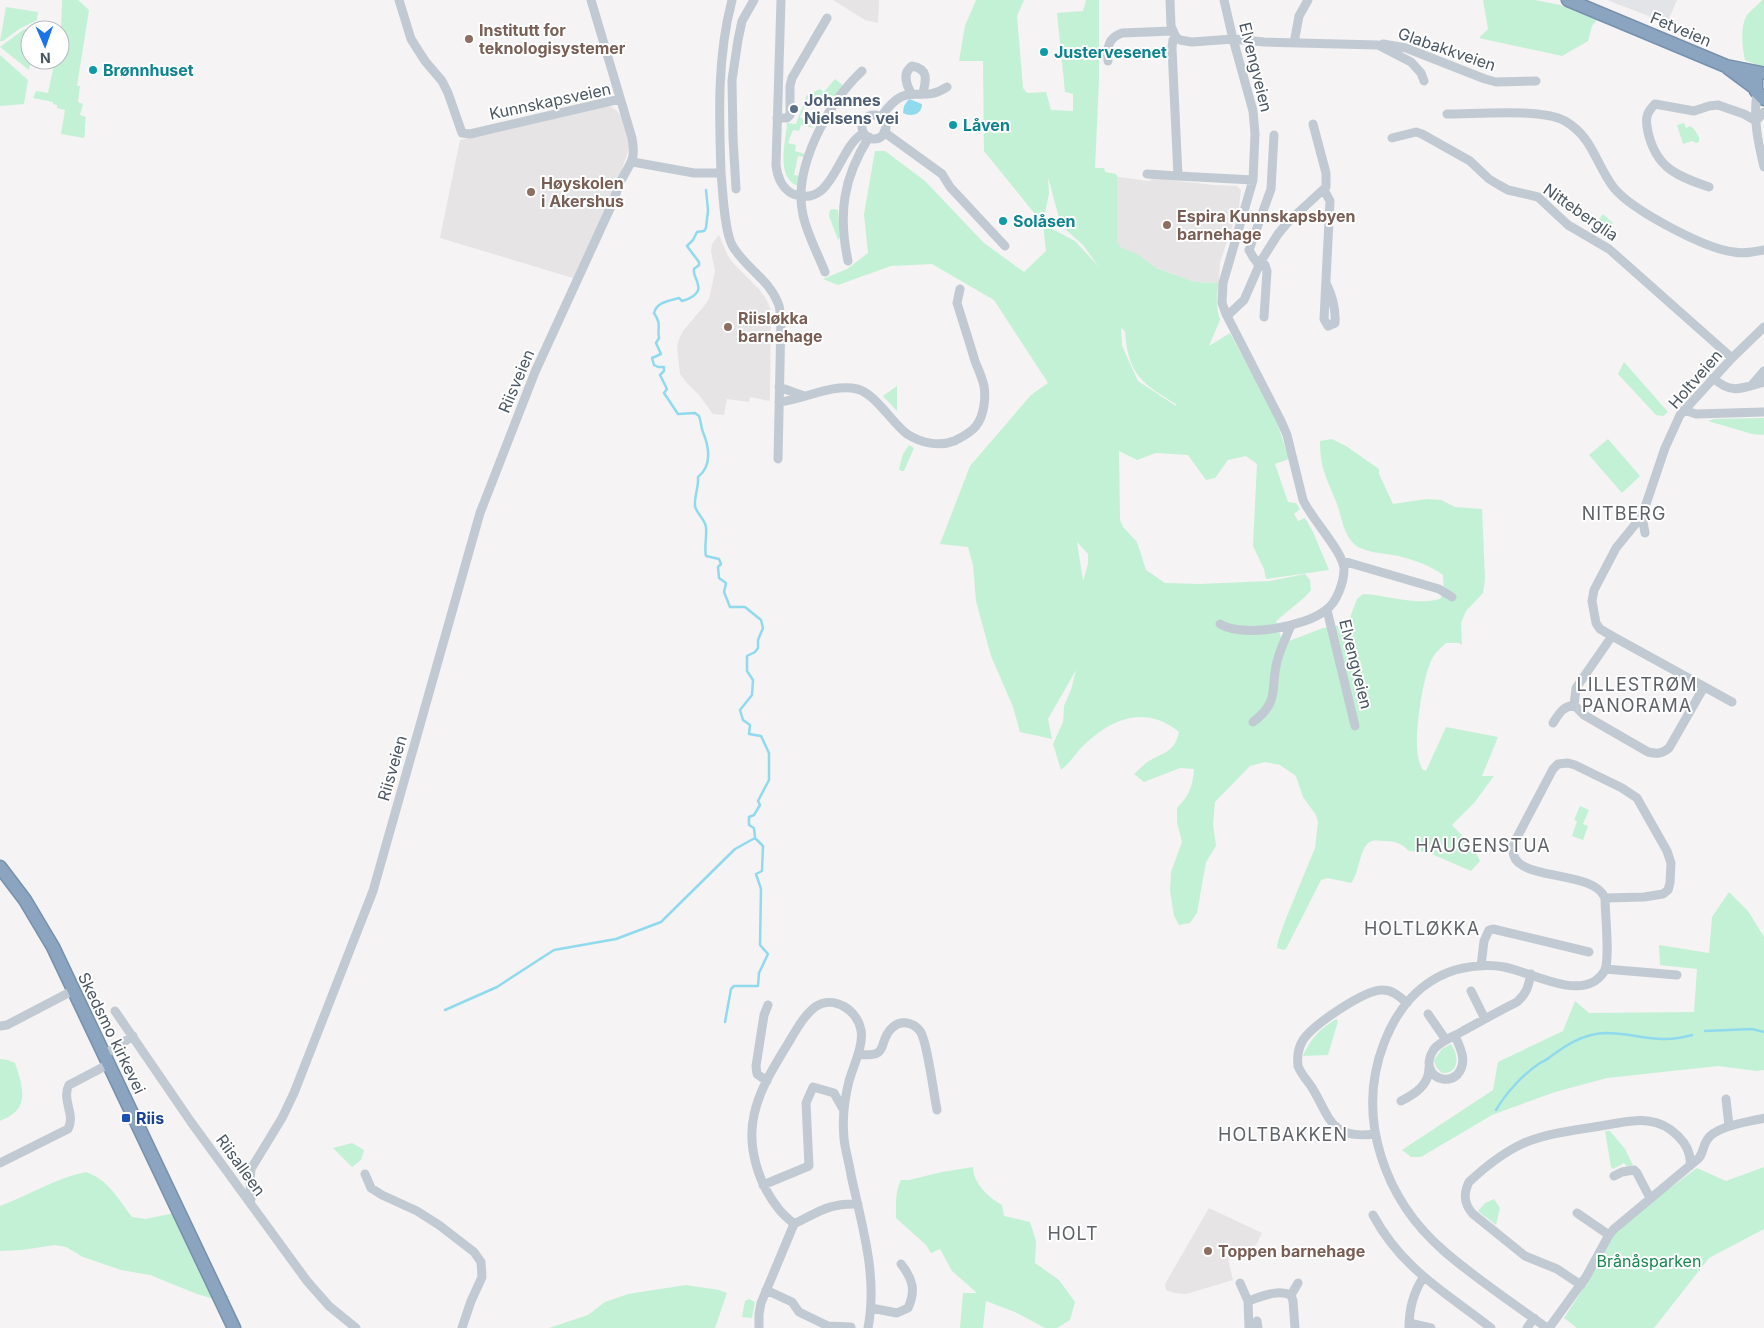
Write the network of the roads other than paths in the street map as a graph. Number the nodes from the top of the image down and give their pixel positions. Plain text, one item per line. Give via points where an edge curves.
1 (399, 0) edge
2 (591, 0) edge
3 (732, 0) edge
4 (754, 0) edge
5 (781, 0) edge
6 (1170, 0) edge
7 (1224, 0) edge
8 (1308, 0) edge
9 (1568, 0) edge
10 (826, 18) dead end
11 (1174, 34) junction
12 (1233, 40) junction
13 (1294, 42) junction
14 (1378, 45) junction
15 (1108, 60) dead end
16 (1726, 66) junction
17 (1763, 72) edge
18 (862, 75) dead end
19 (1424, 81) dead end
20 (1536, 81) dead end
21 (947, 86) dead end
22 (911, 93) junction
23 (923, 94) junction
24 (1759, 94) edge
25 (620, 99) junction
26 (822, 104) dead end
27 (831, 109) junction
28 (1764, 112) edge
29 (1447, 114) dead end
30 (881, 117) junction
31 (777, 118) junction
32 (1756, 121) junction
33 (1313, 124) dead end
34 (884, 132) junction
35 (866, 135) junction
36 (1274, 135) dead end
37 (1392, 138) dead end
38 (632, 162) junction
39 (1764, 167) edge
40 (721, 172) junction
41 (1147, 174) dead end
42 (1178, 176) junction
43 (1253, 180) junction
44 (1709, 187) dead end
45 (736, 189) dead end
46 (1324, 190) junction
47 (801, 195) junction
48 (1005, 246) dead end
49 (1764, 250) edge
50 (848, 261) dead end
51 (1260, 263) junction
52 (825, 272) dead end
53 (1326, 283) dead end
54 (960, 289) dead end
55 (1227, 316) junction
56 (1264, 317) dead end
57 (1764, 327) edge
58 (1732, 358) junction
59 (1764, 371) edge
60 (1713, 378) junction
61 (1764, 382) edge
62 (1752, 385) junction
63 (779, 387) junction
64 (804, 396) junction
65 (779, 402) junction
66 (1684, 410) junction
67 (1764, 412) edge
68 (778, 459) dead end
69 (1642, 516) junction
70 (1645, 533) dead end
71 (1343, 561) junction
72 (1452, 597) dead end
73 (1327, 610) junction
74 (1220, 624) dead end
75 (1291, 625) junction
76 (1612, 636) junction
77 (1704, 688) junction
78 (1732, 702) dead end
79 (1574, 705) junction
80 (1253, 722) dead end
81 (1553, 723) dead end
82 (1355, 726) dead end
83 (0, 867) edge
84 (1605, 898) junction
85 (1589, 952) dead end
86 (1481, 966) junction
87 (1605, 969) junction
88 (1531, 974) junction
89 (1677, 975) dead end
90 (74, 990) junction
91 (1471, 991) dead end
92 (1407, 1002) junction
93 (768, 1006) dead end
94 (115, 1011) dead end
95 (1428, 1014) dead end
96 (1485, 1019) junction
97 (0, 1026) edge
98 (133, 1036) junction
99 (1455, 1036) junction
100 (1446, 1040) junction
101 (858, 1054) junction
102 (107, 1059) junction
103 (1429, 1068) junction
104 (767, 1080) junction
105 (1726, 1099) dead end
106 (1401, 1100) dead end
107 (843, 1109) junction
108 (937, 1110) dead end
109 (1764, 1118) edge
110 (1729, 1126) junction
111 (1374, 1134) junction
112 (0, 1163) edge
113 (1690, 1166) junction
114 (365, 1174) dead end
115 (1614, 1176) dead end
116 (763, 1185) junction
117 (1650, 1198) junction
118 (250, 1203) junction
119 (858, 1204) junction
120 (1577, 1213) dead end
121 (1373, 1215) dead end
122 (794, 1224) junction
123 (1609, 1235) junction
124 (901, 1264) dead end
125 (1423, 1278) junction
126 (1240, 1283) dead end
127 (1298, 1283) dead end
128 (1581, 1285) junction
129 (766, 1290) junction
130 (1291, 1295) junction
131 (1248, 1301) junction
132 (871, 1308) junction
133 (1534, 1318) junction
134 (1409, 1325) edge
135 (828, 1327) edge
136 (851, 1327) dead end
137 (234, 1328) edge
138 (356, 1328) edge
139 (462, 1328) edge
140 (759, 1328) edge
141 (868, 1328) edge
142 (1249, 1328) edge
143 (1295, 1328) edge
144 (1431, 1328) edge
145 (1491, 1328) edge
146 (1527, 1328) edge
147 (1548, 1328) edge

1 - 25 street, Kunnskapsveien via 411,39 442,81 462,133 470,134
2 - 25 street
3 - 40 street via 720,72
4 - 45 street via 742,21 733,71 732,138
5 - 31 street
6 - 11 street
7 - 12 street, Elvengveien
8 - 13 street via 1299,16
9 - 16 highway, Fetveien
10 - 31 street via 792,78 790,115
11 - 12 street, Glabakkveien via 1180,40 1192,42
11 - 15 street, Glabakkveien via 1116,35 1108,45
11 - 42 street
12 - 13 street, Glabakkveien
12 - 43 street, Elvengveien via 1252,111 1255,134
13 - 14 street, Glabakkveien
14 - 19 street, Glabakkveien via 1411,62
14 - 20 street, Glabakkveien via 1406,48 1485,80
16 - 17 highway, Fetveien
16 - 24 highway, Fetveien
17 - 24 highway via 1756,78
18 - 27 street
21 - 23 street via 939,92
22 - 23 street
22 - 23 street via 906,83 906,72 912,66 924,71
22 - 30 street via 896,99
24 - 32 street via 1754,114
25 - 38 street, Kunnskapsveien via 634,148
26 - 27 street
27 - 47 street via 805,166
28 - 32 street
29 - 49 street via 1534,113 1556,116 1588,142 1614,188 1629,202 1682,233 1719,248 1735,253
30 - 34 street via 885,124
30 - 35 street via 872,115 865,119 862,126
31 - 47 street via 778,177 789,191
32 - 39 street
32 - 44 street via 1718,105 1694,111 1655,104 1646,115 1650,140 1664,166 1678,176
33 - 46 street via 1326,173
34 - 35 street via 880,137
34 - 48 street via 942,174 950,187
35 - 47 street via 852,142 826,186 816,193
35 - 50 street via 848,180 844,200 842,218
36 - 51 street via 1271,189 1249,250
37 - 58 street, Nitteberglia via 1416,132 1422,134 1470,162 1508,190 1538,197 1568,225 1609,250
38 - 40 street via 694,173
38 - 118 street, Riisveien via 552,334 480,513 373,891 294,1093 251,1169
40 - 63 street via 731,244 771,289 778,303 781,318
41 - 42 street
42 - 43 street
43 - 55 street, Elvengveien via 1222,283 1222,303
46 - 51 street via 1287,224
46 - 53 street via 1330,201
47 - 52 street via 804,220
51 - 55 street via 1244,300
51 - 56 street via 1265,265 1266,271
54 - 64 street via 957,303 984,387 984,406 977,426 964,437 950,443 922,442 906,433 872,399 856,389 841,388
55 - 71 street, Elvengveien via 1287,435 1303,500
57 - 58 street, Holtveien
58 - 60 street, Holtveien
59 - 62 street
60 - 62 street via 1726,388
60 - 66 street, Holtveien
61 - 62 street
63 - 64 street
63 - 65 street
64 - 65 street
65 - 68 street
66 - 67 street via 1696,414
66 - 69 street, Holtveien via 1668,440
69 - 70 street, Holtveien
69 - 76 street, Holtveien via 1616,548 1594,590 1592,601 1596,623
71 - 72 street via 1439,589
71 - 73 street, Elvengveien via 1339,591
73 - 75 street, Elvengveien
73 - 82 street, Elvengveien
74 - 75 street, Elvengveien via 1226,628 1256,630
75 - 80 street via 1277,659 1272,701
76 - 77 street, Holtveien
76 - 79 street via 1576,688
77 - 78 street, Holtveien
77 - 79 street via 1669,748 1657,754 1584,715
79 - 81 street via 1561,711
83 - 90 highway, Skedsmo kirkevei via 40,924
84 - 84 street via 1663,894 1668,890 1672,863 1640,803 1631,793 1575,765 1558,764 1514,843 1513,856 1526,868 1591,884
84 - 87 street
85 - 86 street via 1493,929 1485,937
86 - 88 street
86 - 92 street via 1455,970 1429,982
87 - 88 street via 1594,981 1578,987
87 - 89 street
88 - 96 street via 1525,995
90 - 97 street
90 - 102 highway, Skedsmo kirkevei
91 - 96 street
92 - 111 street via 1388,1032 1376,1070 1372,1105
92 - 111 street via 1384,990 1365,995 1324,1020 1299,1048 1298,1066 1331,1123 1350,1134
93 - 104 street via 756,1066 757,1074
94 - 98 street, Riisalleen
95 - 100 street
96 - 99 street
98 - 102 street
98 - 118 street, Riisalleen
99 - 100 street
99 - 103 street via 1463,1057 1458,1073 1448,1079 1439,1078
100 - 103 street via 1430,1056
101 - 104 street via 862,1032 859,1021 843,1005 824,1004 803,1020
101 - 107 street
101 - 108 street via 874,1055 881,1050 894,1026 903,1022 912,1024 920,1031 924,1042
102 - 112 street via 66,1090 71,1123 68,1130
102 - 137 highway, Skedsmo kirkevei
103 - 106 street via 1428,1077 1419,1090
104 - 116 street via 754,1116 753,1142
105 - 110 street
107 - 116 street via 834,1093 813,1087 806,1103 808,1166
107 - 119 street via 844,1140
109 - 110 street
110 - 113 street via 1706,1141 1704,1151
111 - 133 street via 1392,1184 1414,1219 1462,1266
113 - 117 street
113 - 128 street via 1689,1152 1678,1135 1660,1124 1640,1120 1539,1137 1512,1149 1469,1182 1465,1202 1473,1214 1525,1256 1558,1269
114 - 139 street via 371,1188 439,1225 474,1252 481,1262 482,1277
115 - 117 street via 1634,1170
116 - 122 street via 778,1208
117 - 123 street
118 - 138 street, Riisalleen via 307,1281 329,1306
119 - 122 street via 827,1206
119 - 132 street via 869,1260
120 - 123 street
121 - 125 street via 1402,1258
122 - 129 street
123 - 128 street
124 - 132 street via 908,1272 913,1290 908,1308 897,1313
125 - 134 street via 1412,1302
125 - 145 street
126 - 131 street
127 - 130 street
128 - 147 street
129 - 135 street via 792,1302 798,1312
129 - 140 street via 758,1314
130 - 131 street via 1268,1294
130 - 143 street
131 - 142 street
132 - 141 street
133 - 146 street
133 - 147 street
134 - 144 street
135 - 136 street

